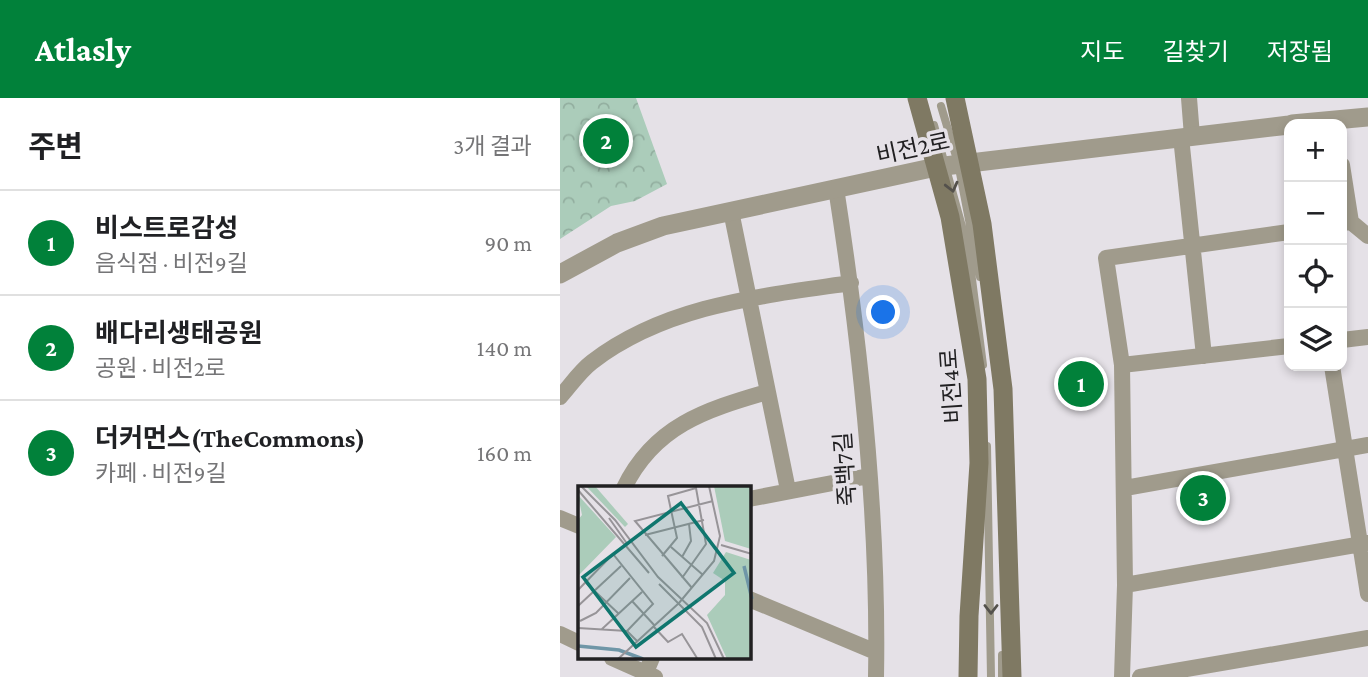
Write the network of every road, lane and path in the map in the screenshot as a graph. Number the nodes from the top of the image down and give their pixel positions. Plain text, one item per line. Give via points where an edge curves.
1 (917, 98) edge
2 (927, 98) edge
3 (1189, 98) edge
4 (946, 101) edge
5 (1368, 117) edge
6 (1347, 120) edge
7 (1284, 125) edge
8 (1187, 136) junction
9 (952, 164) junction
10 (836, 188) junction
11 (731, 211) junction
12 (1347, 223) edge
13 (1284, 233) edge
14 (1368, 236) edge
15 (1193, 248) junction
16 (560, 274) edge
17 (850, 281) junction
18 (746, 298) junction
19 (1368, 337) edge
20 (1347, 339) edge
21 (1284, 347) edge
22 (1204, 356) junction
23 (1122, 365) junction
24 (1333, 371) edge
25 (767, 392) junction
26 (560, 397) edge
27 (979, 420) junction
28 (987, 441) junction
29 (1368, 444) edge
30 (1345, 447) junction
31 (869, 476) junction
32 (625, 486) edge
33 (1125, 488) junction
34 (788, 490) junction
35 (751, 499) edge
36 (560, 518) edge
37 (578, 526) edge
38 (1364, 544) edge
39 (1125, 585) junction
40 (1368, 594) edge
41 (751, 600) edge
42 (1010, 607) junction
43 (560, 634) edge
44 (1368, 638) edge
45 (578, 643) edge
46 (876, 652) junction
47 (1002, 653) junction
48 (618, 660) edge
49 (649, 671) edge
50 (876, 677) edge
51 (968, 677) edge
52 (991, 677) edge
53 (1002, 677) edge
54 (1012, 677) edge
55 (1122, 677) edge
56 (1140, 677) edge

1 - 9 main road, 비전4로
2 - 9 lane
3 - 8 street
4 - 9 main road, 비전4로
5 - 6 street, 비전2로
7 - 8 street, 비전2로
8 - 9 street, 비전2로
8 - 15 street
9 - 10 street, 비전2로
9 - 27 main road, 비전4로 via 950,217 971,332
9 -> 28 lane via 981,333
9 - 42 main road, 비전4로 via 982,224 1003,389
9 - 47 lane via 993,345
10 - 11 street, 비전2로
10 - 17 street, 죽백7길
11 - 16 street, 비전2로 via 643,233
11 - 18 street
12 - 14 street
13 - 15 street
15 - 22 street
15 - 23 street via 1106,258
17 - 18 street
17 - 31 street, 죽백7길
18 - 25 street
18 - 26 street via 639,331 591,363
19 - 20 street
21 - 22 street
22 - 23 street
23 - 33 street
24 - 30 street
25 - 32 street via 694,416 659,439
25 - 34 street
27 - 28 lane
27 - 51 main road, 비전4로
28 -> 52 lane
29 - 30 street
30 - 33 street
30 - 38 street
31 - 34 street
31 - 46 street, 죽백7길
33 - 39 street
34 - 35 street
36 - 37 street
38 - 39 street
38 - 40 street
39 - 55 street
41 - 46 street
42 - 47 lane
42 - 54 main road, 비전4로
43 - 45 street
44 - 56 street
46 - 50 street, 죽백7길
47 - 53 lane
48 - 49 street

